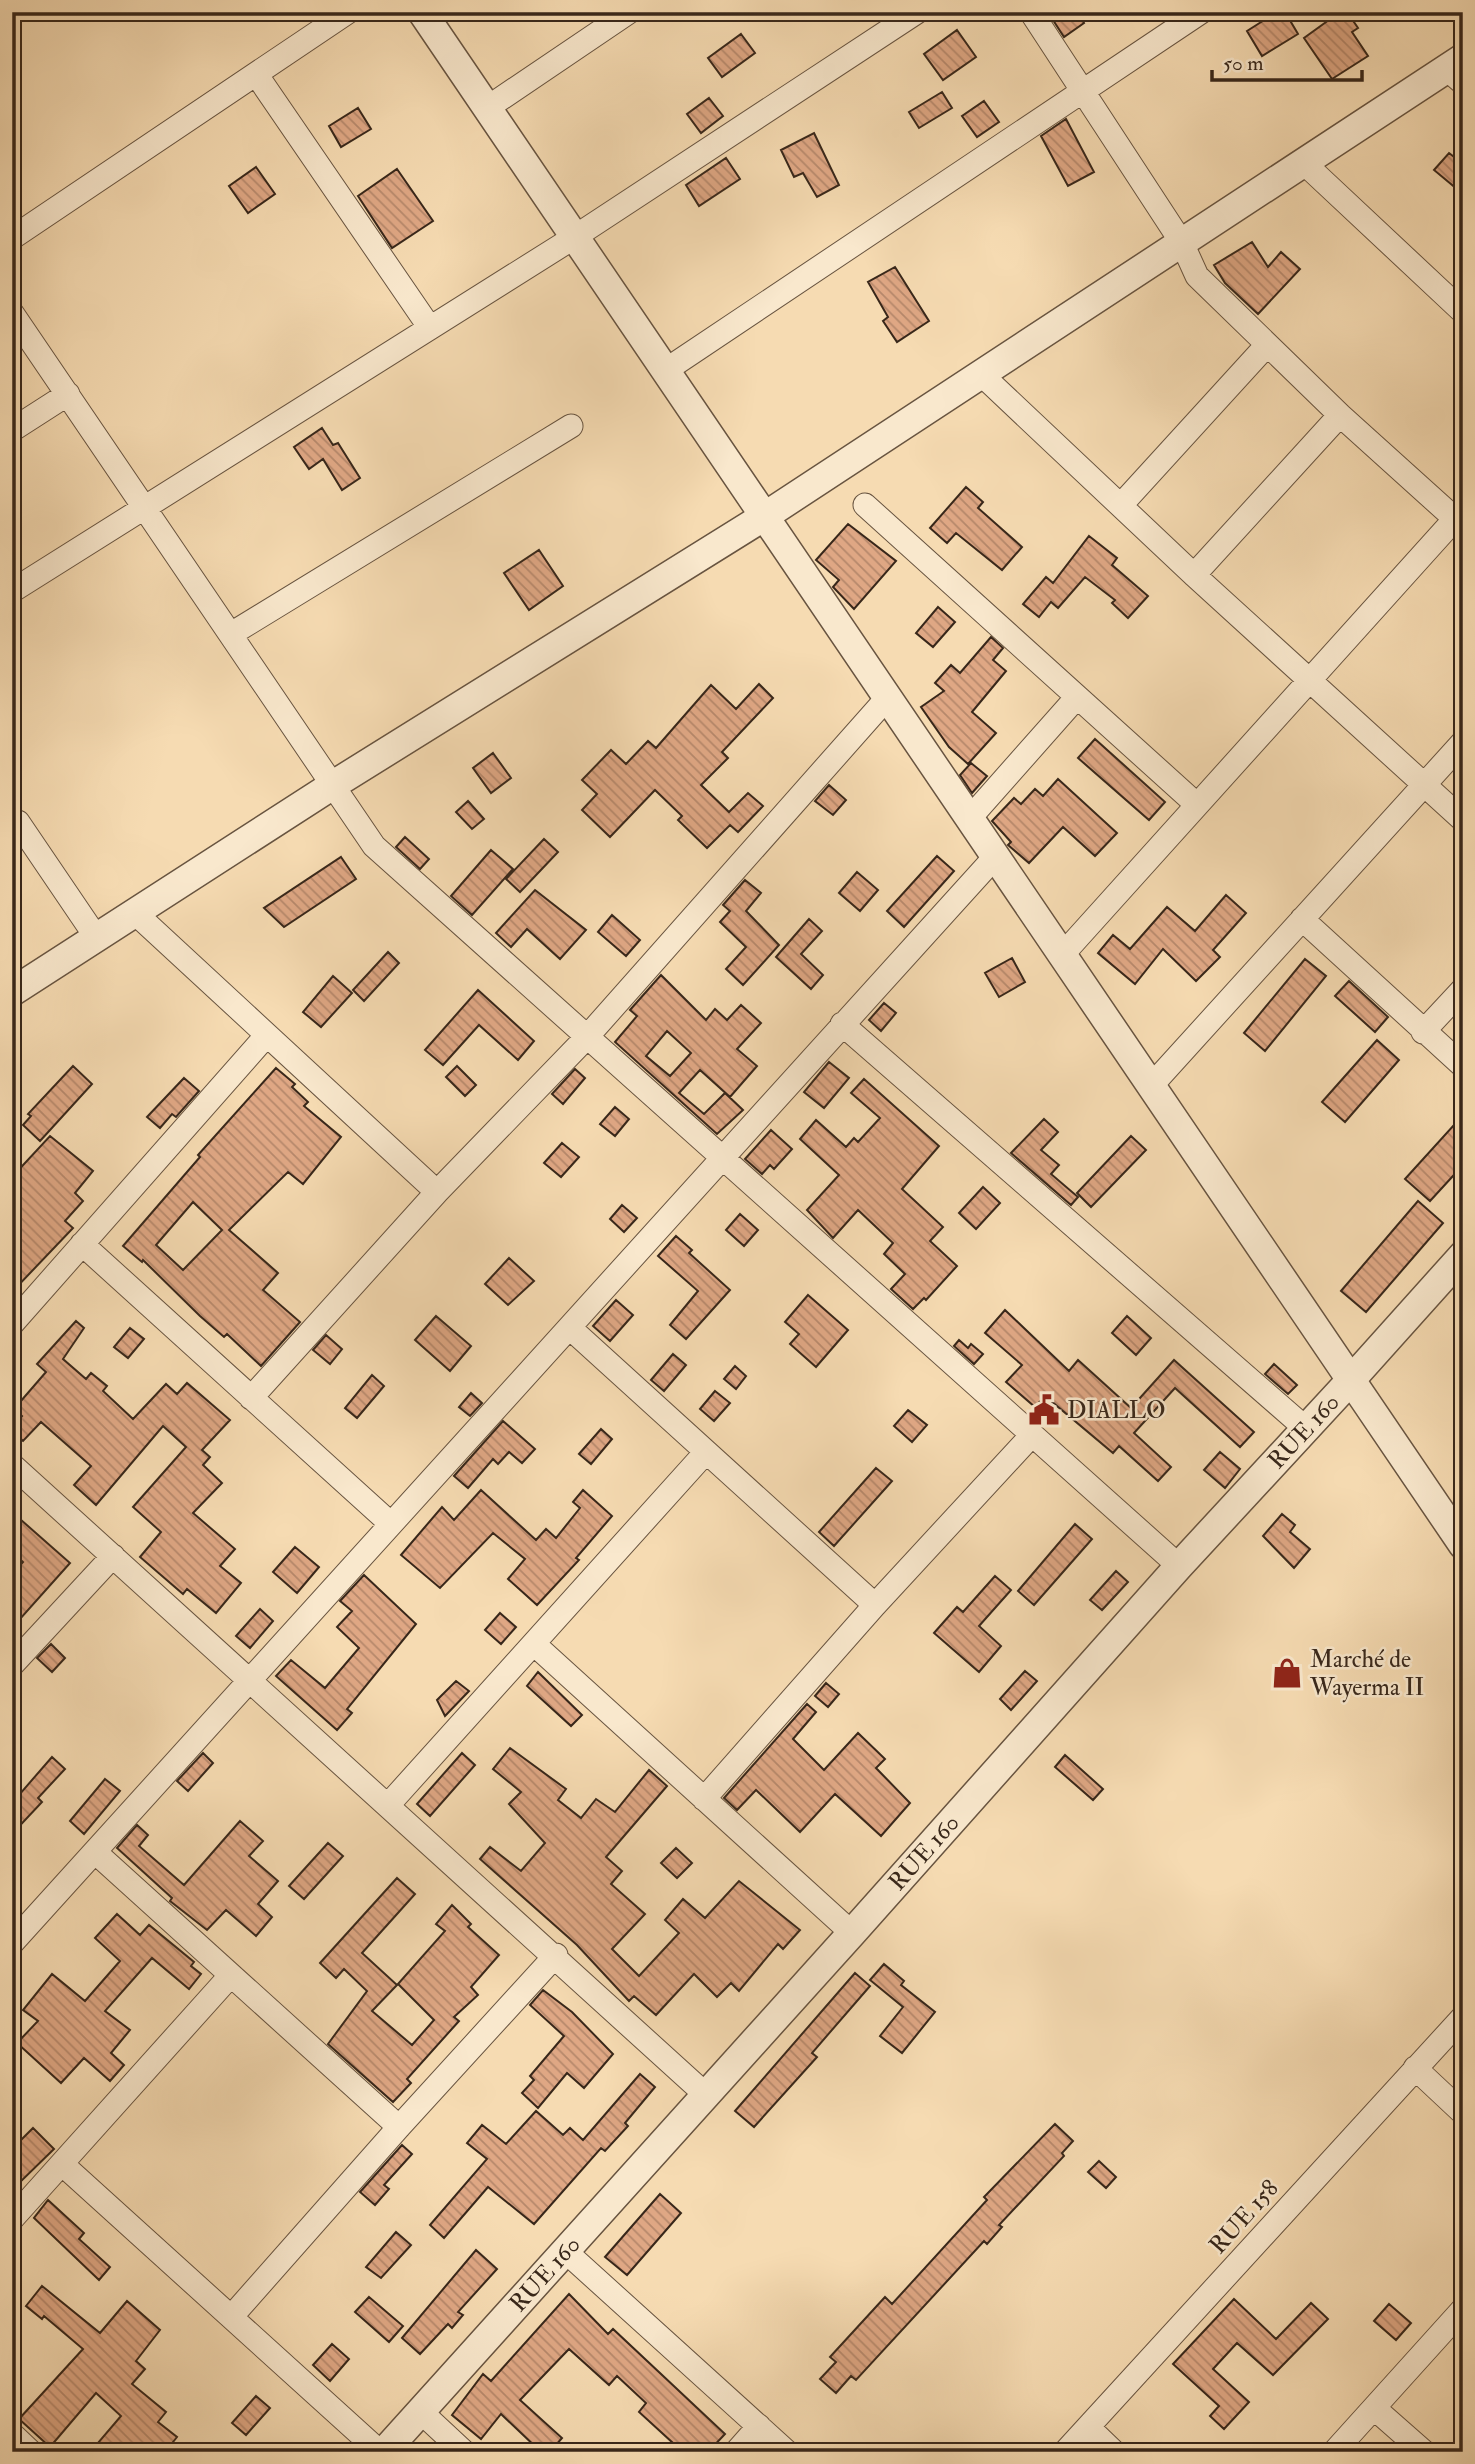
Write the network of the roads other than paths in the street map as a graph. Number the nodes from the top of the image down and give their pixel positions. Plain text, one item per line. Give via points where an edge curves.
1 (348, 12) edge
2 (422, 12) edge
3 (629, 12) edge
4 (917, 12) edge
5 (1031, 12) edge
6 (1201, 12) edge
7 (1458, 70) edge
8 (256, 74) junction
9 (1084, 93) junction
10 (487, 108) junction
11 (1304, 163) junction
12 (12, 238) edge
13 (573, 238) junction
14 (1182, 243) junction
15 (1463, 312) edge
16 (12, 313) edge
17 (429, 328) junction
18 (1268, 345) junction
19 (666, 370) junction
20 (982, 375) junction
21 (68, 394) junction
22 (1340, 415) junction
23 (571, 426) dead end
24 (12, 430) edge
25 (865, 505) dead end
26 (1121, 505) junction
27 (146, 507) junction
28 (765, 516) junction
29 (1460, 518) edge
30 (1194, 575) junction
31 (12, 591) edge
32 (231, 634) junction
33 (1309, 679) junction
34 (1077, 696) junction
35 (888, 697) junction
36 (1463, 742) edge
37 (333, 785) junction
38 (1424, 785) junction
39 (1196, 804) junction
40 (969, 819) junction
41 (1463, 820) edge
42 (18, 822) dead end
43 (995, 857) junction
44 (134, 912) junction
45 (1302, 919) junction
46 (96, 937) junction
47 (1063, 954) junction
48 (1463, 989) edge
49 (12, 992) edge
50 (842, 1024) junction
51 (1423, 1032) junction
52 (266, 1036) junction
53 (586, 1038) junction
54 (1463, 1066) edge
55 (1151, 1086) junction
56 (723, 1158) junction
57 (437, 1192) junction
58 (82, 1244) junction
59 (1463, 1255) edge
60 (12, 1324) edge
61 (570, 1328) junction
62 (1350, 1381) junction
63 (251, 1398) junction
64 (1304, 1427) junction
65 (1031, 1436) junction
66 (706, 1452) junction
67 (12, 1465) edge
68 (391, 1524) junction
69 (1463, 1545) edge
70 (113, 1556) junction
71 (1179, 1566) junction
72 (875, 1605) junction
73 (534, 1644) junction
74 (12, 1665) edge
75 (251, 1682) junction
76 (704, 1799) junction
77 (389, 1804) junction
78 (95, 1852) junction
79 (852, 1933) junction
80 (12, 1943) edge
81 (556, 1955) junction
82 (231, 1975) junction
83 (1463, 2017) edge
84 (1415, 2068) junction
85 (705, 2094) junction
86 (1463, 2113) edge
87 (399, 2127) junction
88 (62, 2164) junction
89 (12, 2219) edge
90 (565, 2251) junction
91 (1463, 2309) edge
92 (232, 2316) junction
93 (1374, 2408) junction
94 (421, 2412) junction
95 (759, 2426) junction
96 (1088, 2427) junction
97 (12, 2434) edge
98 (31, 2452) edge
99 (382, 2452) edge
100 (464, 2452) edge
101 (736, 2452) edge
102 (787, 2452) edge
103 (1065, 2452) edge
104 (1114, 2452) edge
105 (1334, 2452) edge
106 (1424, 2452) edge

1 - 8 street
2 - 10 street
3 - 10 street
4 - 13 street
5 - 9 street
6 - 9 street
7 - 11 street
8 - 12 street
8 - 17 street
9 - 14 street
9 - 19 street
10 - 13 street
11 - 14 street
11 - 15 street
13 - 17 street
13 - 19 street
14 - 18 street via 1197,276
14 - 20 street
16 - 21 street
17 - 27 street
18 - 22 street
18 - 26 street
19 - 28 street
20 - 26 street
20 - 28 street
21 - 24 street
21 - 27 street
22 - 29 street
22 - 30 street
23 - 32 street
25 - 34 street
26 - 30 street
27 - 31 street
27 - 32 street
28 - 35 street
28 - 37 street
29 - 33 street
30 - 33 street
32 - 37 street
33 - 38 street
33 - 39 street
34 - 39 street
34 - 40 street
35 - 40 street
35 - 53 street
36 - 38 street
37 - 44 street
37 - 53 street via 374,846
38 - 41 street
38 - 45 street
39 - 47 street
40 - 43 street
42 - 46 street
43 - 47 street
43 - 50 street
44 - 46 street
44 - 52 street
45 - 51 street
45 - 55 street
46 - 49 street
47 - 55 street
48 - 51 street
50 - 56 street
50 - 64 street
51 - 54 street
52 - 57 street
52 - 58 street
53 - 56 street
53 - 57 street
55 - 62 street
56 - 61 street
56 - 65 street
57 - 63 street
58 - 60 street
58 - 63 street
59 - 62 street, RUE 160
61 - 66 street
61 - 68 street
62 - 64 street, RUE 160
62 - 69 street
63 - 68 street
64 - 71 street, RUE 160
65 - 71 street
65 - 72 street
66 - 72 street
66 - 73 street
67 - 70 street
68 - 75 street
70 - 74 street
70 - 75 street
71 - 79 street, RUE 160
72 - 76 street
73 - 76 street
73 - 77 street
75 - 77 street
75 - 78 street
76 - 79 street
77 - 81 street
78 - 80 street
78 - 82 street
79 - 85 street, RUE 160
81 - 85 street
81 - 87 street
82 - 87 street
82 - 88 street
83 - 84 street, RUE 158
84 - 86 street
84 - 96 street, RUE 158
85 - 90 street, RUE 160
87 - 92 street
88 - 89 street
88 - 92 street
90 - 94 street, RUE 160
90 - 95 street
91 - 93 street
92 - 99 street
93 - 105 street
93 - 106 street
94 - 99 street, RUE 160
94 - 100 street
95 - 101 street
95 - 102 street
96 - 103 street, RUE 158
96 - 104 street
97 - 98 street

